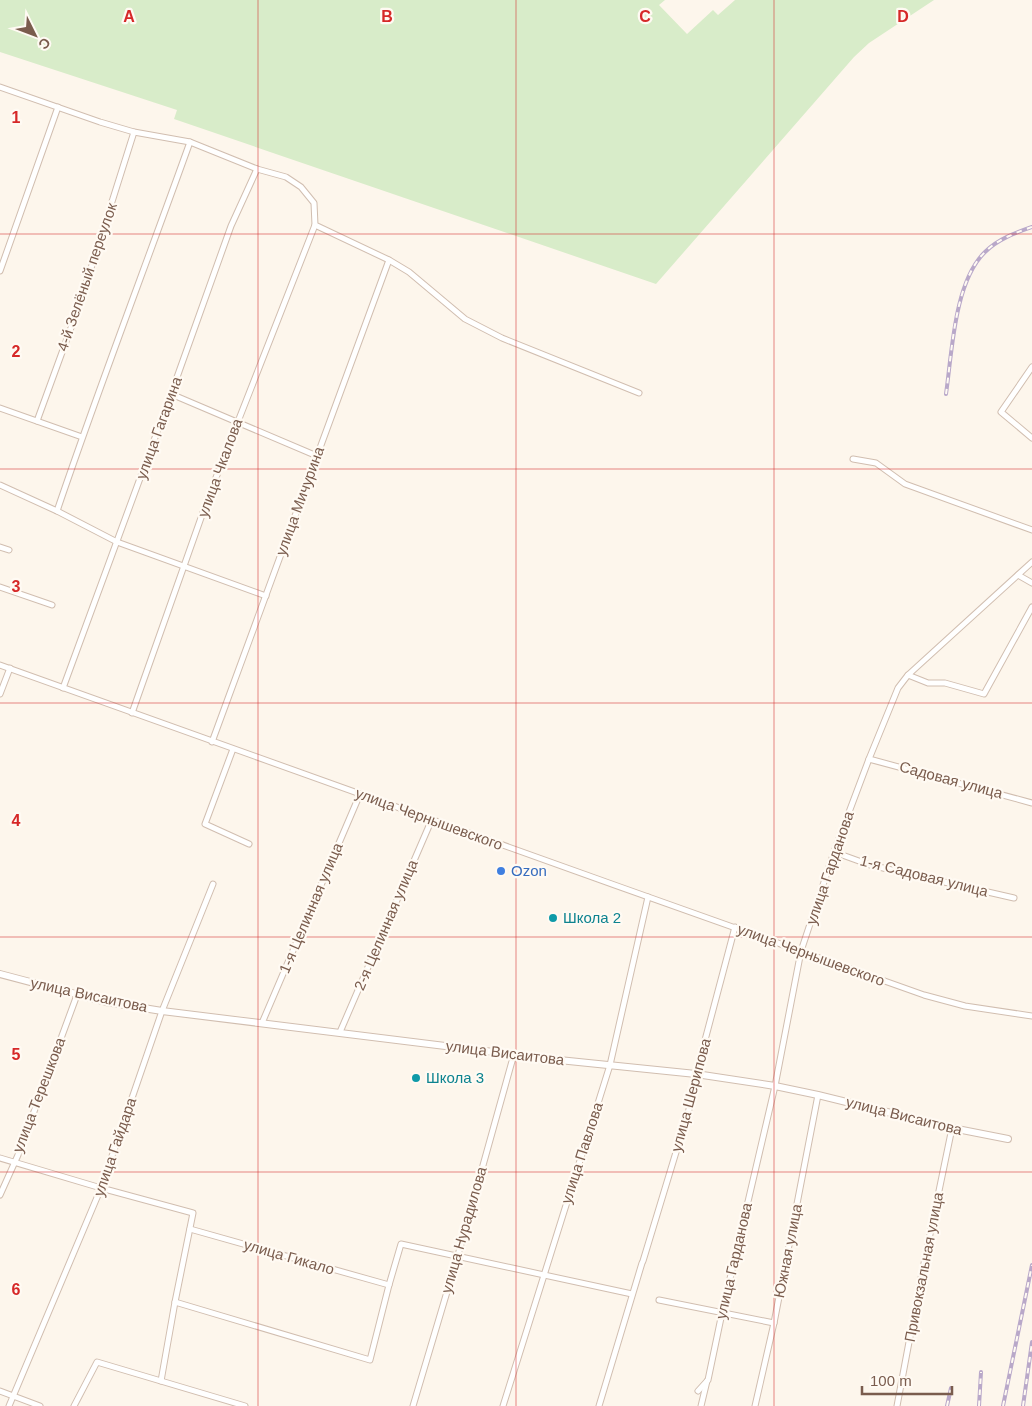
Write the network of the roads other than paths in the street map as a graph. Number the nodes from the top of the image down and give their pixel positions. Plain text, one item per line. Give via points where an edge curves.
1 (0, 87) edge
2 (58, 107) junction
3 (134, 132) junction
4 (190, 142) junction
5 (257, 169) junction
6 (315, 225) junction
7 (389, 260) junction
8 (0, 272) edge
9 (1032, 367) edge
10 (639, 393) dead end
11 (171, 394) junction
12 (0, 408) edge
13 (37, 421) junction
14 (237, 423) junction
15 (82, 437) junction
16 (1032, 438) edge
17 (317, 456) junction
18 (853, 459) dead end
19 (0, 485) edge
20 (57, 511) junction
21 (1032, 530) edge
22 (117, 542) junction
23 (0, 547) edge
24 (9, 550) dead end
25 (1032, 562) edge
26 (185, 566) junction
27 (1018, 575) junction
28 (1032, 583) edge
29 (0, 587) edge
30 (266, 596) junction
31 (52, 605) dead end
32 (1032, 607) edge
33 (0, 665) edge
34 (10, 668) junction
35 (908, 675) junction
36 (63, 688) junction
37 (0, 694) edge
38 (132, 713) junction
39 (212, 742) junction
40 (233, 749) junction
41 (869, 759) junction
42 (360, 794) junction
43 (1032, 803) edge
44 (432, 819) junction
45 (249, 844) dead end
46 (834, 852) junction
47 (213, 884) dead end
48 (648, 897) junction
49 (1014, 898) dead end
50 (735, 927) junction
51 (801, 951) junction
52 (0, 974) edge
53 (77, 995) junction
54 (162, 1011) junction
55 (1032, 1016) edge
56 (262, 1022) junction
57 (340, 1032) junction
58 (514, 1054) junction
59 (610, 1065) junction
60 (696, 1074) junction
61 (776, 1086) junction
62 (818, 1095) junction
63 (952, 1128) junction
64 (1008, 1139) dead end
65 (0, 1158) edge
66 (13, 1162) junction
67 (102, 1188) junction
68 (0, 1195) edge
69 (190, 1229) junction
70 (458, 1255) junction
71 (543, 1275) junction
72 (389, 1285) junction
73 (632, 1294) junction
74 (659, 1300) dead end
75 (175, 1302) junction
76 (722, 1313) junction
77 (774, 1323) junction
78 (708, 1380) junction
79 (161, 1381) junction
80 (0, 1391) edge
81 (698, 1391) dead end
82 (13, 1396) junction
83 (9, 1406) edge
84 (40, 1406) edge
85 (74, 1406) edge
86 (245, 1406) edge
87 (413, 1406) edge
88 (503, 1406) edge
89 (599, 1406) edge
90 (701, 1406) edge
91 (755, 1406) edge
92 (897, 1406) edge

1 - 2 street
2 - 3 street
2 - 8 street
3 - 4 street
3 - 13 street, 4-й Зелёный переулок via 80,303
4 - 5 street
4 - 15 street
5 - 6 street via 286,177 301,187 314,202
5 - 11 street, улица Гагарина via 231,226
6 - 7 street
6 - 14 street, улица Чкалова
7 - 10 street via 409,272 465,319 502,338
7 - 17 street, улица Мичурина
9 - 16 street via 1001,412
11 - 14 street
11 - 22 street, улица Гагарина
12 - 13 street
13 - 15 street
14 - 17 street
14 - 26 street, улица Чкалова
15 - 20 street
17 - 30 street, улица Мичурина
18 - 21 street via 876,463 905,484
19 - 20 street
20 - 22 street
22 - 26 street
22 - 36 street, улица Гагарина
23 - 24 street
25 - 27 street, улица Гарданова
26 - 30 street
26 - 38 street, улица Чкалова
27 - 28 street
27 - 35 street, улица Гарданова
29 - 31 street
30 - 39 street, улица Мичурина
32 - 35 street via 984,694 945,683 928,683
33 - 34 street, улица Чернышевского
34 - 36 street, улица Чернышевского
34 - 37 street
35 - 41 street, улица Гарданова via 898,688
36 - 38 street, улица Чернышевского
38 - 39 street, улица Чернышевского
39 - 40 street, улица Чернышевского
40 - 42 street, улица Чернышевского
40 - 45 street via 205,824
41 - 43 street, Садовая улица
41 - 46 street, улица Гарданова
42 - 44 street, улица Чернышевского
42 - 56 street, 1-я Целинная улица
44 - 48 street, улица Чернышевского
44 - 57 street, 2-я Целинная улица
46 - 49 street, 1-я Садовая улица via 870,865
46 - 51 street, улица Гарданова
47 - 54 street, улица Гайдара
48 - 50 street, улица Чернышевского
48 - 59 street, улица Павлова
50 - 51 street, улица Чернышевского
50 - 60 street, улица Шерипова
51 - 55 street, улица Чернышевского via 924,995 965,1006
51 - 61 street, улица Гарданова
52 - 53 street, улица Висаитова
53 - 54 street, улица Висаитова
53 - 66 street, улица Терешкова
54 - 56 street, улица Висаитова
54 - 67 street, улица Гайдара
56 - 57 street, улица Висаитова
57 - 58 street, улица Висаитова
58 - 59 street, улица Висаитова
58 - 70 street, улица Нурадилова
59 - 60 street, улица Висаитова
59 - 71 street, улица Павлова
60 - 61 street, улица Висаитова
60 - 73 street, улица Шерипова via 697,1083
61 - 62 street, улица Висаитова
61 - 76 street, улица Гарданова
62 - 63 street, улица Висаитова
62 - 77 street, Южная улица
63 - 64 street, улица Висаитова
63 - 92 street, Привокзальная улица
65 - 66 street
66 - 67 street
66 - 68 street, улица Терешкова
67 - 69 street via 193,1213
67 - 82 street, улица Гайдара
69 - 72 street, улица Гикало
69 - 75 street
70 - 71 street
70 - 72 street via 401,1244
70 - 87 street, улица Нурадилова
71 - 73 street
71 - 88 street, улица Павлова
72 - 75 street via 370,1360
73 - 89 street, улица Шерипова
74 - 76 street
75 - 79 street
76 - 77 street
76 - 78 street, улица Гарданова
77 - 91 street, Южная улица
78 - 81 street
78 - 90 street, улица Гарданова
79 - 85 street via 96,1362
79 - 86 street
80 - 82 street
82 - 83 street, улица Гайдара
82 - 84 street

